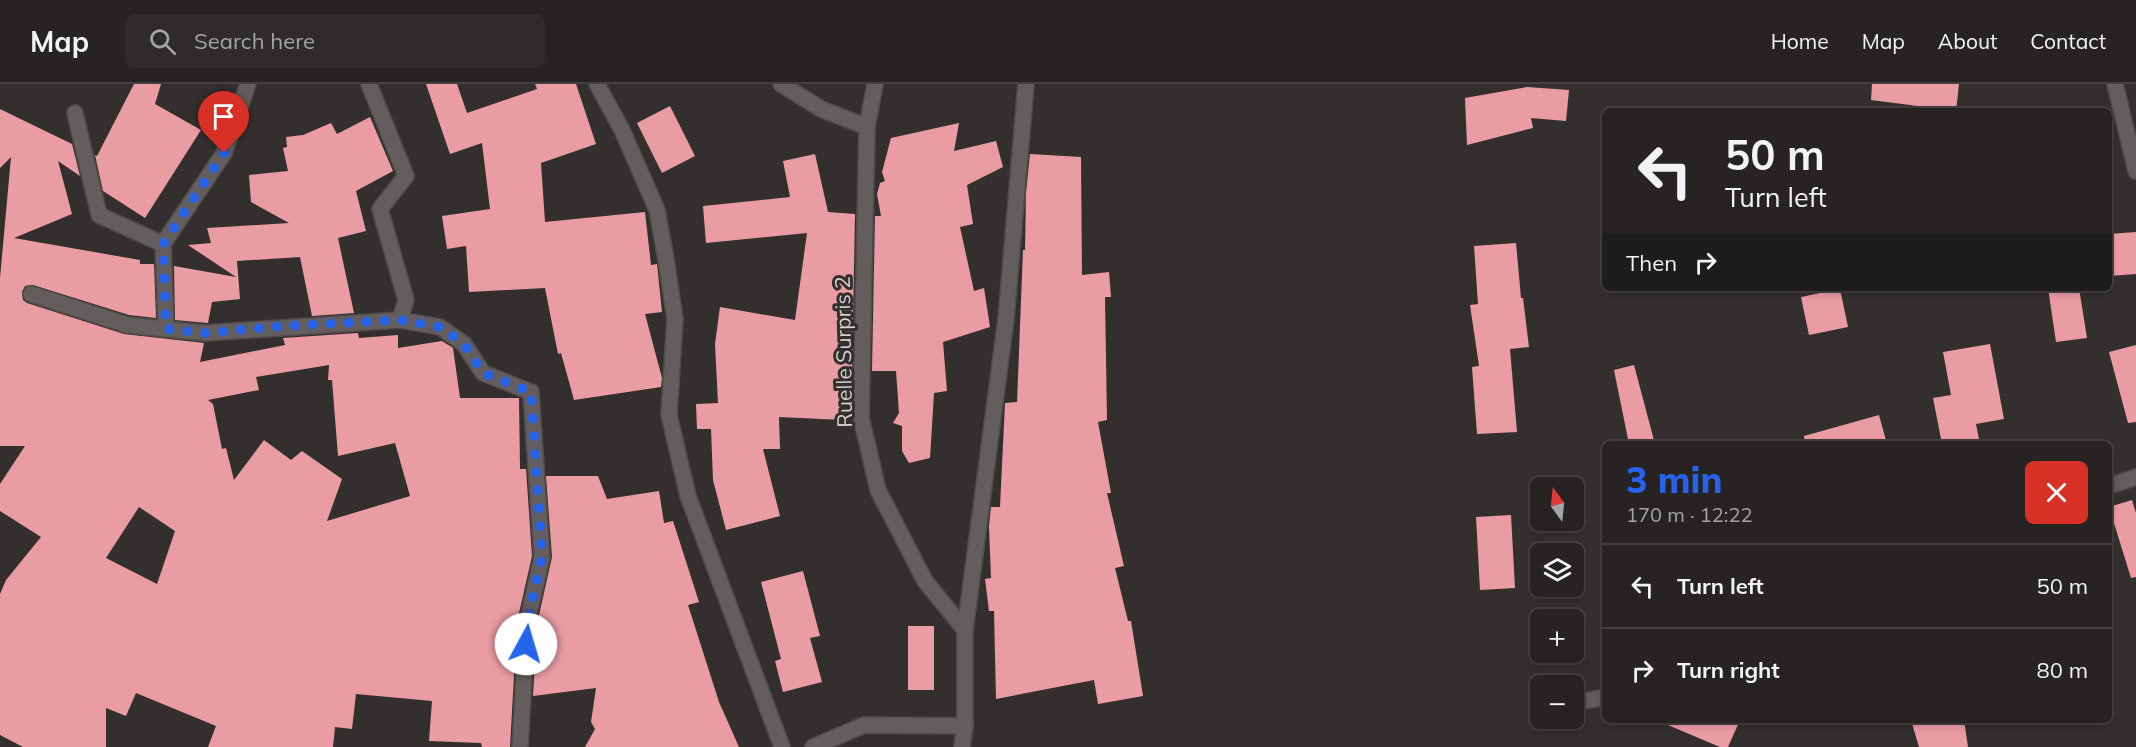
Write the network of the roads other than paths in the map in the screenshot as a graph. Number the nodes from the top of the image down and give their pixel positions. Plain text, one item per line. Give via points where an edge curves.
1 (248, 84) edge
2 (369, 84) edge
3 (597, 84) edge
4 (781, 84) edge
5 (875, 84) edge
6 (1026, 84) edge
7 (2115, 84) edge
8 (75, 113) dead end
9 (867, 127) junction
10 (2136, 171) edge
11 (163, 244) junction
12 (31, 294) dead end
13 (400, 320) junction
14 (166, 329) junction
15 (2136, 477) edge
16 (2112, 485) edge
17 (964, 630) junction
18 (1602, 698) edge
19 (1584, 701) edge
20 (964, 726) junction
21 (520, 747) edge
22 (782, 747) edge
23 (813, 747) edge
24 (962, 747) edge

1 - 11 street via 224,153
2 - 13 street via 406,176 380,209 406,300
3 - 22 street via 657,210 675,319 669,415 685,484
4 - 9 street via 821,109
5 - 9 street, Ruelle Surpris 2
6 - 17 street via 1006,319
7 - 10 street
8 - 11 street via 99,215
9 - 17 street, Ruelle Surpris 2 via 861,417 878,490 925,581
11 - 14 street
12 - 14 street via 127,325
13 - 14 street via 205,333
13 - 21 street via 440,327 464,344 483,373 531,392 542,557 527,623
15 - 16 street
17 - 20 street
18 - 19 street
20 - 23 street via 864,725
20 - 24 street

